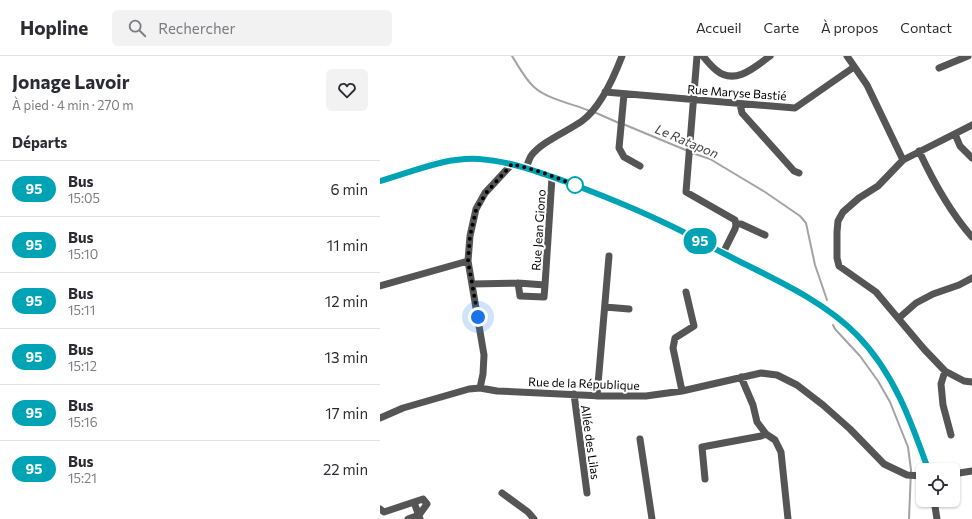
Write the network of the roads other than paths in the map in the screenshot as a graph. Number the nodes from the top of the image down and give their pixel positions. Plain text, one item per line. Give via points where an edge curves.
1 (622, 56) edge
2 (697, 56) edge
3 (703, 56) edge
4 (770, 56) edge
5 (847, 56) edge
6 (968, 56) edge
7 (854, 67) junction
8 (939, 68) dead end
9 (605, 92) junction
10 (624, 94) junction
11 (693, 100) junction
12 (740, 104) junction
13 (972, 125) edge
14 (955, 134) junction
15 (919, 151) junction
16 (972, 158) edge
17 (902, 160) junction
18 (512, 164) junction
19 (640, 166) dead end
20 (526, 167) junction
21 (800, 173) dead end
22 (552, 177) junction
23 (380, 181) edge
24 (736, 224) junction
25 (765, 235) dead end
26 (972, 237) edge
27 (722, 253) junction
28 (609, 256) dead end
29 (468, 261) junction
30 (972, 278) edge
31 (518, 283) junction
32 (472, 284) junction
33 (545, 285) junction
34 (380, 286) edge
35 (686, 292) dead end
36 (605, 307) junction
37 (629, 309) dead end
38 (899, 318) junction
39 (945, 371) junction
40 (741, 377) junction
41 (972, 382) edge
42 (480, 388) junction
43 (682, 391) junction
44 (574, 394) junction
45 (597, 396) junction
46 (380, 418) edge
47 (766, 434) junction
48 (951, 434) dead end
49 (640, 439) dead end
50 (923, 463) edge
51 (972, 471) edge
52 (960, 473) edge
53 (916, 474) edge
54 (705, 479) dead end
55 (587, 492) dead end
56 (502, 493) dead end
57 (414, 502) junction
58 (935, 507) edge
59 (380, 510) edge
60 (420, 517) edge
61 (408, 519) edge
62 (534, 519) edge
63 (652, 519) edge
64 (787, 519) edge
65 (937, 519) edge

1 - 9 street
2 - 11 street
3 - 4 street via 717,71 730,76 748,73
5 - 7 street
6 - 8 street
7 - 12 street, Rue Maryse Bastié via 795,108
7 - 17 street via 867,85
9 - 10 street, Rue Maryse Bastié
9 - 20 street via 589,115 540,148 531,156
10 - 11 street, Rue Maryse Bastié
10 - 19 street via 618,148 624,157
11 - 12 street, Rue Maryse Bastié
11 - 24 street via 686,192 733,218
12 - 21 street via 742,113 794,171
13 - 14 street
14 - 15 street
14 - 16 street via 960,146
15 - 17 street
15 - 26 street via 934,181
17 - 38 street via 878,186 843,212 836,232 837,258 840,266 876,292
18 - 20 street
18 - 23 street via 480,159 453,159
18 - 29 street via 486,193 476,210
20 - 22 street
22 - 27 street via 606,196
22 - 33 street, Rue Jean Giono
24 - 25 street
24 - 27 street
27 - 50 street via 812,300 843,322 857,336 881,364 902,400 920,444
28 - 36 street
29 - 32 street
29 - 34 street
30 - 38 street via 916,303
31 - 32 street, Rue Jean Giono
31 - 33 street, Rue Jean Giono
31 - 33 street, Rue Jean Giono via 520,296 544,297
32 - 42 street via 484,355
35 - 43 street via 694,326 675,338 673,348
36 - 37 street
36 - 45 street
38 - 39 street
39 - 41 street via 964,381
39 - 48 street via 941,384
40 - 43 street, Rue de la République
40 - 47 street via 758,422
40 - 53 street, Rue de la République via 761,373 777,375 797,385 845,424 884,464 907,475
42 - 44 street, Rue de la République
42 - 46 street, Rue de la République via 402,408
43 - 45 street, Rue de la République via 646,396
44 - 45 street, Rue de la République
44 - 55 street, Allée des Lilas
47 - 54 street via 702,447
47 - 64 street via 775,440 781,452
49 - 63 street
51 - 52 street
56 - 62 street
57 - 59 street via 384,512
57 - 60 street
57 - 60 street via 423,498 427,504
58 - 65 street
60 - 61 street

